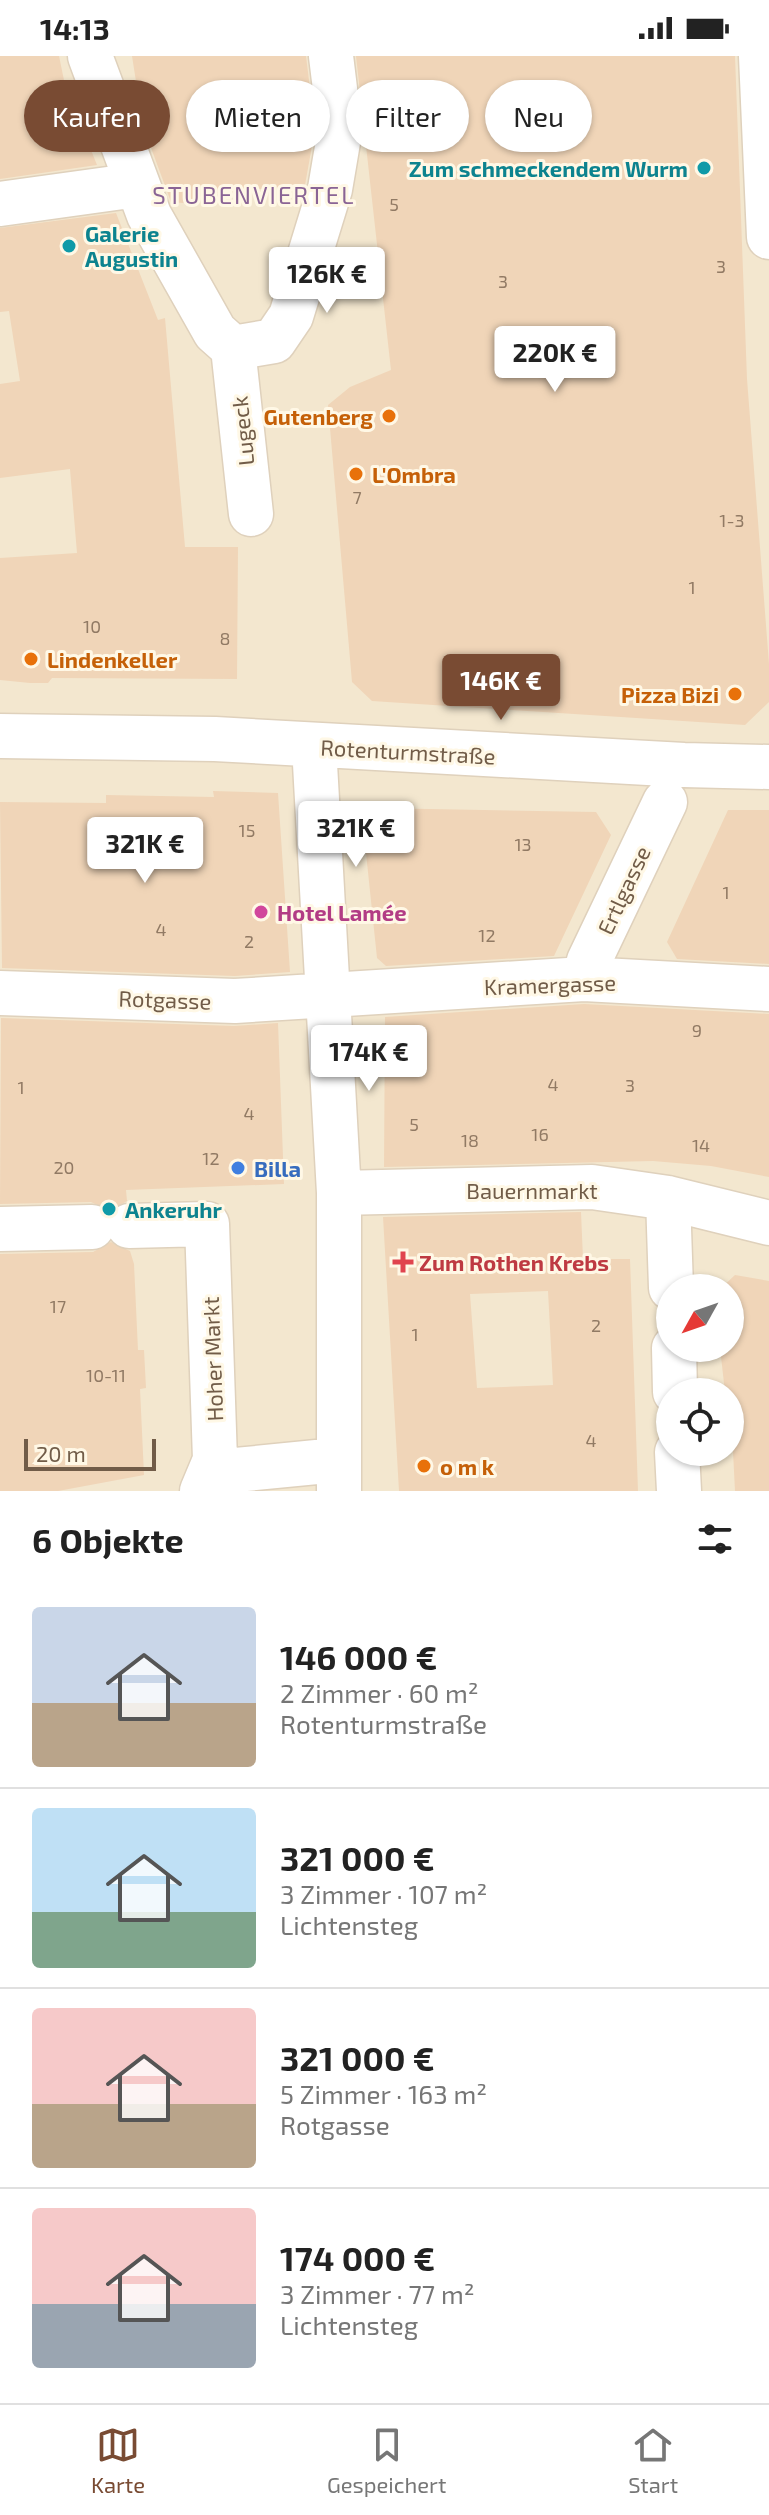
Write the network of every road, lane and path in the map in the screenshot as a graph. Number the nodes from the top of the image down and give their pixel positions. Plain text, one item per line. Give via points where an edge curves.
1 (90, 56) edge
2 (331, 56) edge
3 (761, 56) edge
4 (137, 185) junction
5 (0, 204) edge
6 (769, 237) edge
7 (233, 348) junction
8 (251, 514) dead end
9 (0, 736) edge
10 (314, 746) junction
11 (769, 767) edge
12 (665, 802) dead end
13 (584, 979) junction
14 (769, 989) edge
15 (0, 993) edge
16 (330, 996) junction
17 (339, 1193) junction
18 (668, 1198) junction
19 (769, 1223) edge
20 (0, 1229) edge
21 (671, 1274) edge
22 (678, 1466) edge
23 (338, 1475) edge
24 (202, 1491) edge
25 (210, 1491) edge
26 (679, 1491) edge

1 - 4 street
2 - 7 street via 340,130 330,189 291,316 274,341
3 - 6 street
4 - 5 street
4 - 7 street via 215,332
7 - 8 street, Lugeck
9 - 10 street, Rotenturmstraße
10 - 11 street, Rotenturmstraße
10 - 16 street
12 - 13 street, Ertlgasse
13 - 14 street, Kramergasse
13 - 16 street, Kramergasse
15 - 16 street, Rotgasse via 235,1001
16 - 17 street
17 - 18 street, Bauernmarkt via 592,1187
17 - 23 street
18 - 19 street, Bauernmarkt
18 - 21 street
20 - 24 street, Hoher Markt via 207,1224 215,1460
22 - 26 street
23 - 25 street via 236,1470

